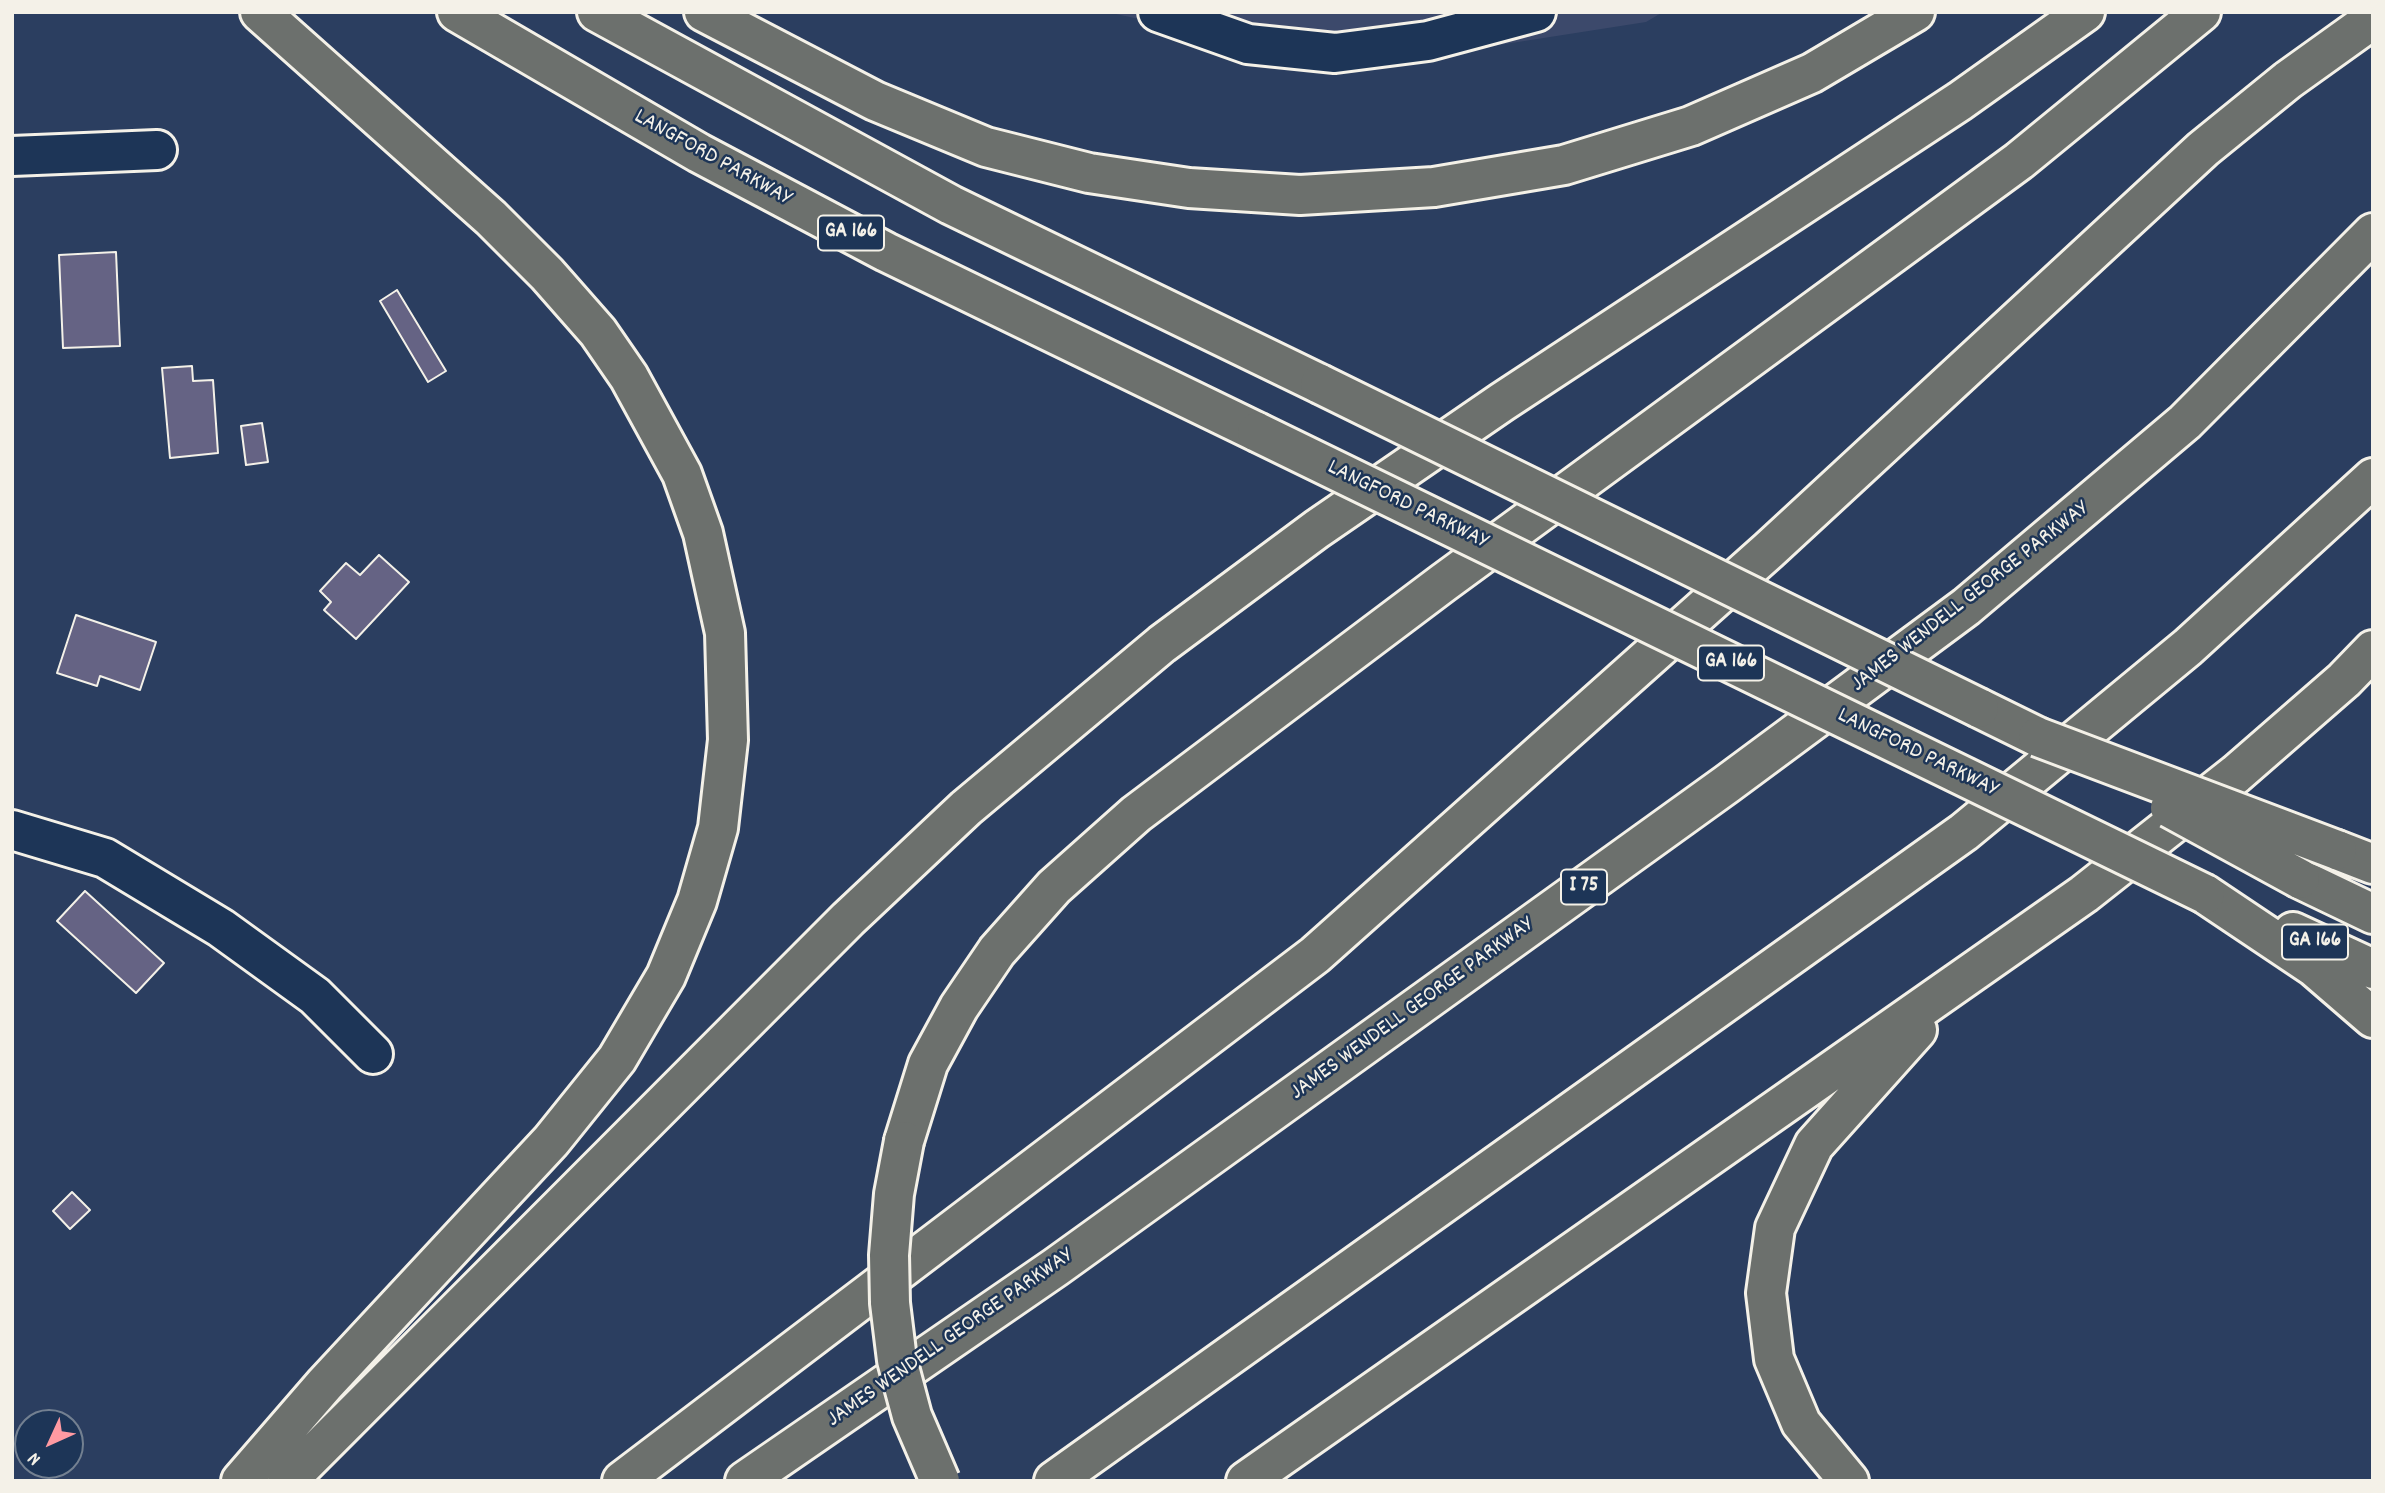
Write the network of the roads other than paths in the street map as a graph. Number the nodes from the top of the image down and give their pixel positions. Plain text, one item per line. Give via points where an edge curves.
1 (260, 12) edge
2 (457, 12) edge
3 (597, 12) edge
4 (704, 12) edge
5 (1158, 12) edge
6 (1536, 12) edge
7 (1915, 12) edge
8 (2085, 12) edge
9 (2201, 12) edge
10 (2373, 19) edge
11 (156, 150) dead end
12 (12, 156) edge
13 (2373, 233) edge
14 (2373, 478) edge
15 (2373, 650) edge
16 (2358, 670) edge
17 (2038, 737) junction
18 (12, 830) edge
19 (2373, 864) edge
20 (2373, 914) edge
21 (2254, 920) junction
22 (1976, 969) junction
23 (2373, 969) edge
24 (2373, 1018) edge
25 (373, 1054) dead end
26 (241, 1481) edge
27 (287, 1481) edge
28 (622, 1481) edge
29 (745, 1481) edge
30 (940, 1481) edge
31 (1054, 1481) edge
32 (1246, 1481) edge
33 (1849, 1481) edge

1 - 26 highway via 491,218 598,332 629,377 682,474 703,533 725,633 728,740 718,828 697,901 666,976 617,1059 551,1141
2 - 21 highway, LANGFORD PARKWAY / GA 166, bridge via 699,153 874,246
3 - 17 highway, GA 166, bridge via 951,205
4 - 7 highway via 875,102 986,147 1089,173 1189,188 1300,195 1434,187 1564,164 1716,115 1812,73
5 - 6 street via 1248,44 1335,53 1428,41
8 - 27 highway via 1960,101 1502,402 1317,529 1162,644 966,808 848,919
9 - 30 highway, bridge via 2019,161 1136,814 1054,887 997,951 928,1064 904,1141 894,1194 890,1303 912,1416
10 - 28 highway via 2203,149 1769,550 1315,955
11 - 12 street
13 - 29 highway, JAMES WENDELL GEORGE PARKWAY / I 75 via 2185,422 1966,607 1056,1267
14 - 31 highway via 2188,647 1964,832
15 - 16 highway
16 - 22 highway via 2084,894
17 - 19 highway, bridge
17 - 20 highway, GA 166, bridge
18 - 25 street via 106,858 221,928 315,996
21 - 23 highway, GA 166
21 - 24 highway
22 - 32 highway
22 - 33 highway via 1814,1145 1775,1228 1766,1293 1774,1359 1801,1423

